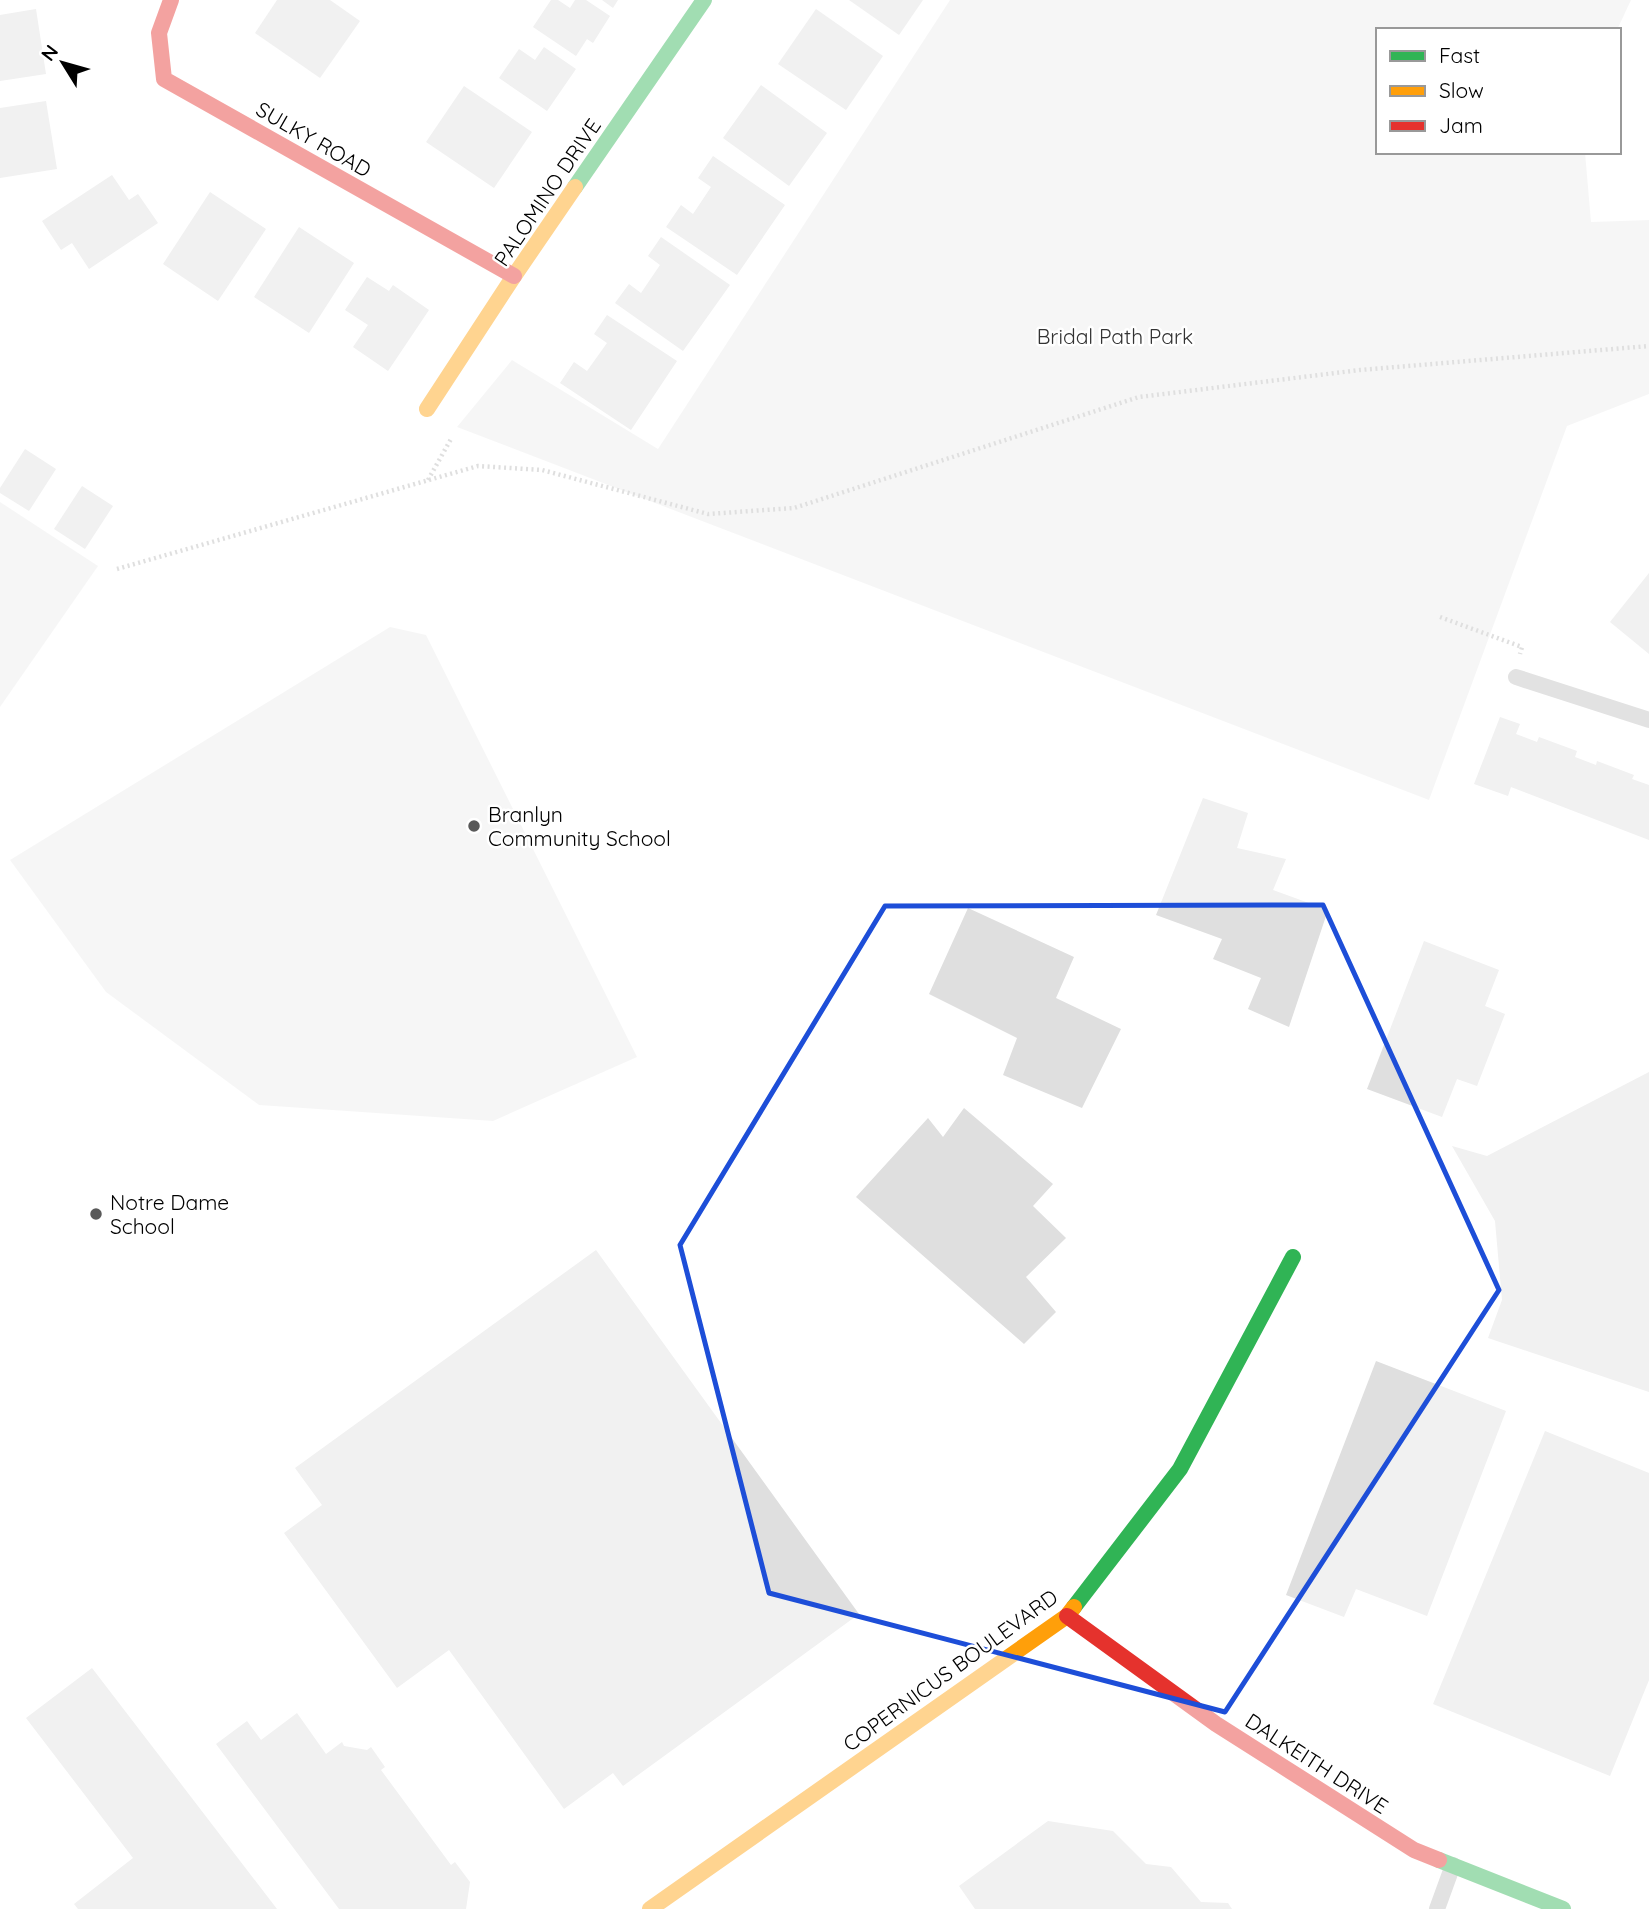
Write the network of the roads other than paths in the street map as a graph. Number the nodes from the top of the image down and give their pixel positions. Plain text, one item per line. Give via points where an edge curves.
1 (170, 0) edge
2 (704, 0) edge
3 (514, 276) junction
4 (427, 409) dead end
5 (1516, 677) road end
6 (1649, 720) edge
7 (1293, 1257) dead end
8 (1068, 1616) junction
9 (1453, 1865) junction
10 (650, 1909) edge
11 (1437, 1909) edge
12 (1563, 1909) edge

1 - 3 street, SULKY ROAD via 159,33 164,79
2 - 3 street, PALOMINO DRIVE
3 - 4 street, PALOMINO DRIVE
5 - 6 lane
7 - 8 street, COPERNICUS BOULEVARD via 1180,1469
8 - 9 street, DALKEITH DRIVE via 1216,1724 1414,1850
8 - 10 street, COPERNICUS BOULEVARD
9 - 11 lane
9 - 12 street, DALKEITH DRIVE

